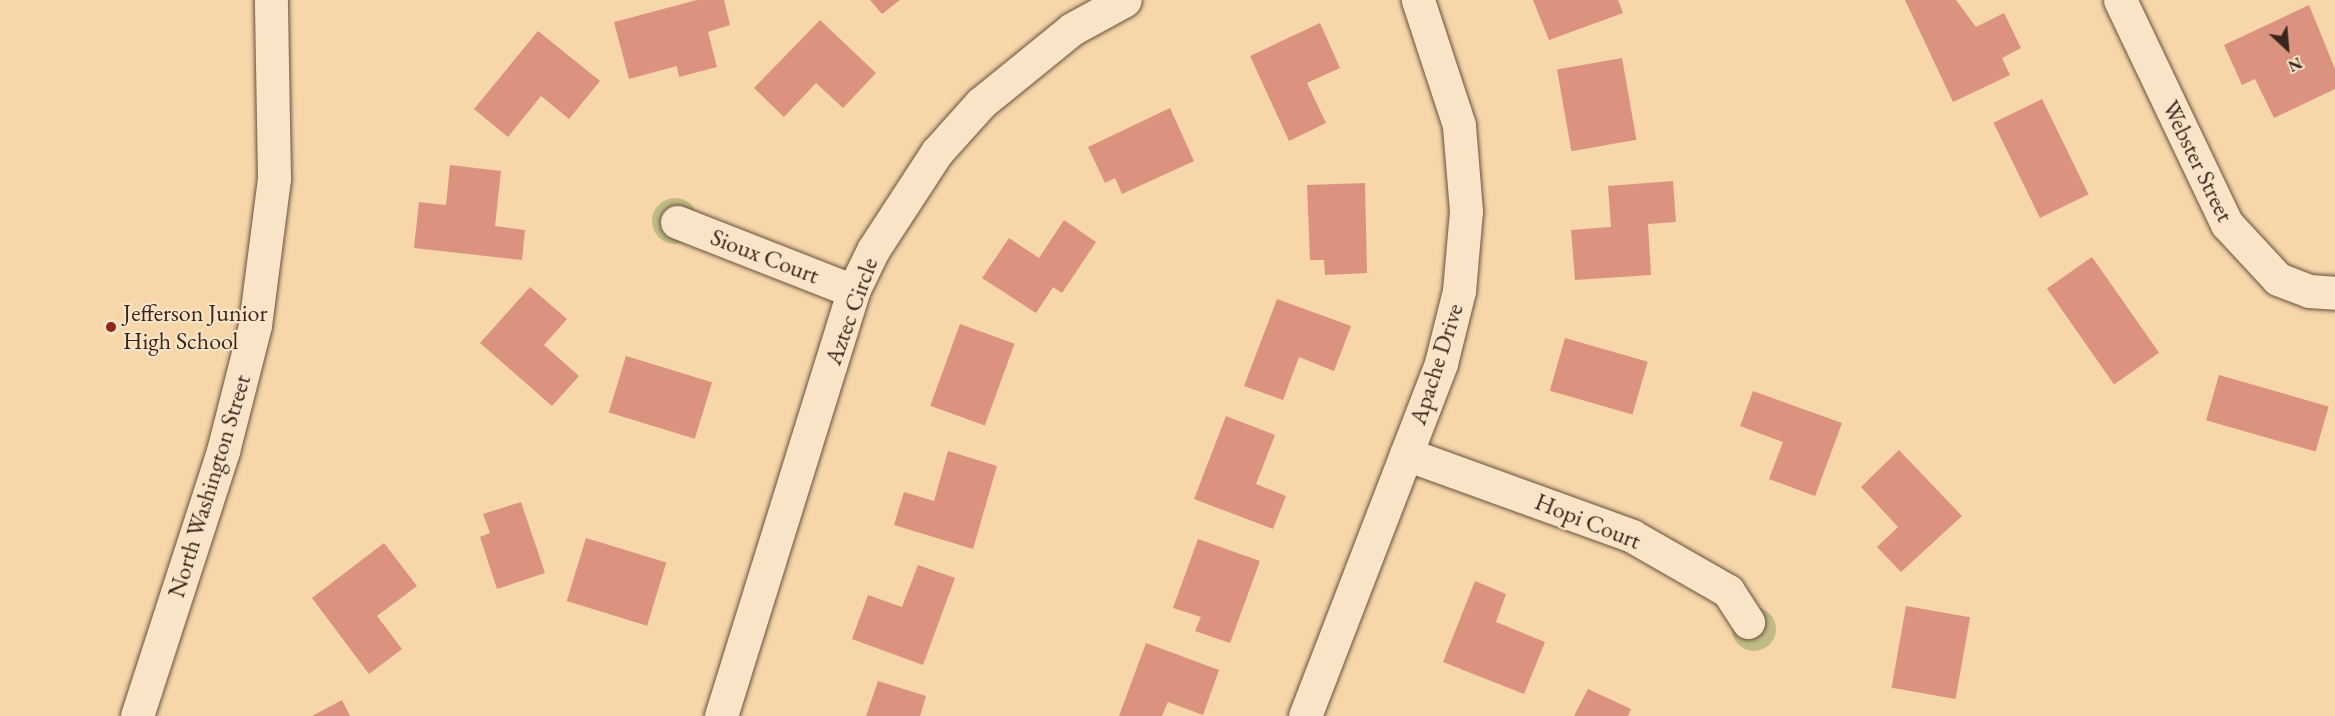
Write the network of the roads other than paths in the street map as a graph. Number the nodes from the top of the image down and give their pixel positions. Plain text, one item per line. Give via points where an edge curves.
1 (271, 0) edge
2 (1125, 0) edge
3 (1418, 0) edge
4 (2120, 0) edge
5 (677, 222) dead end
6 (854, 291) junction
7 (2322, 292) edge
8 (1406, 454) junction
9 (1748, 622) dead end
10 (137, 716) edge
11 (721, 716) edge
12 (1305, 716) edge

1 - 10 street, North Washington Street via 274,178 255,325 223,451
2 - 6 street, Aztec Circle via 1072,29 981,103 937,152 894,214
3 - 8 street, Apache Drive via 1453,96 1466,211 1459,291 1449,332
4 - 7 street, Webster Street via 2227,224 2278,279
5 - 6 street, Sioux Court
6 - 11 street, Aztec Circle
8 - 9 street, Hopi Court via 1632,536 1728,591
8 - 12 street, Apache Drive

